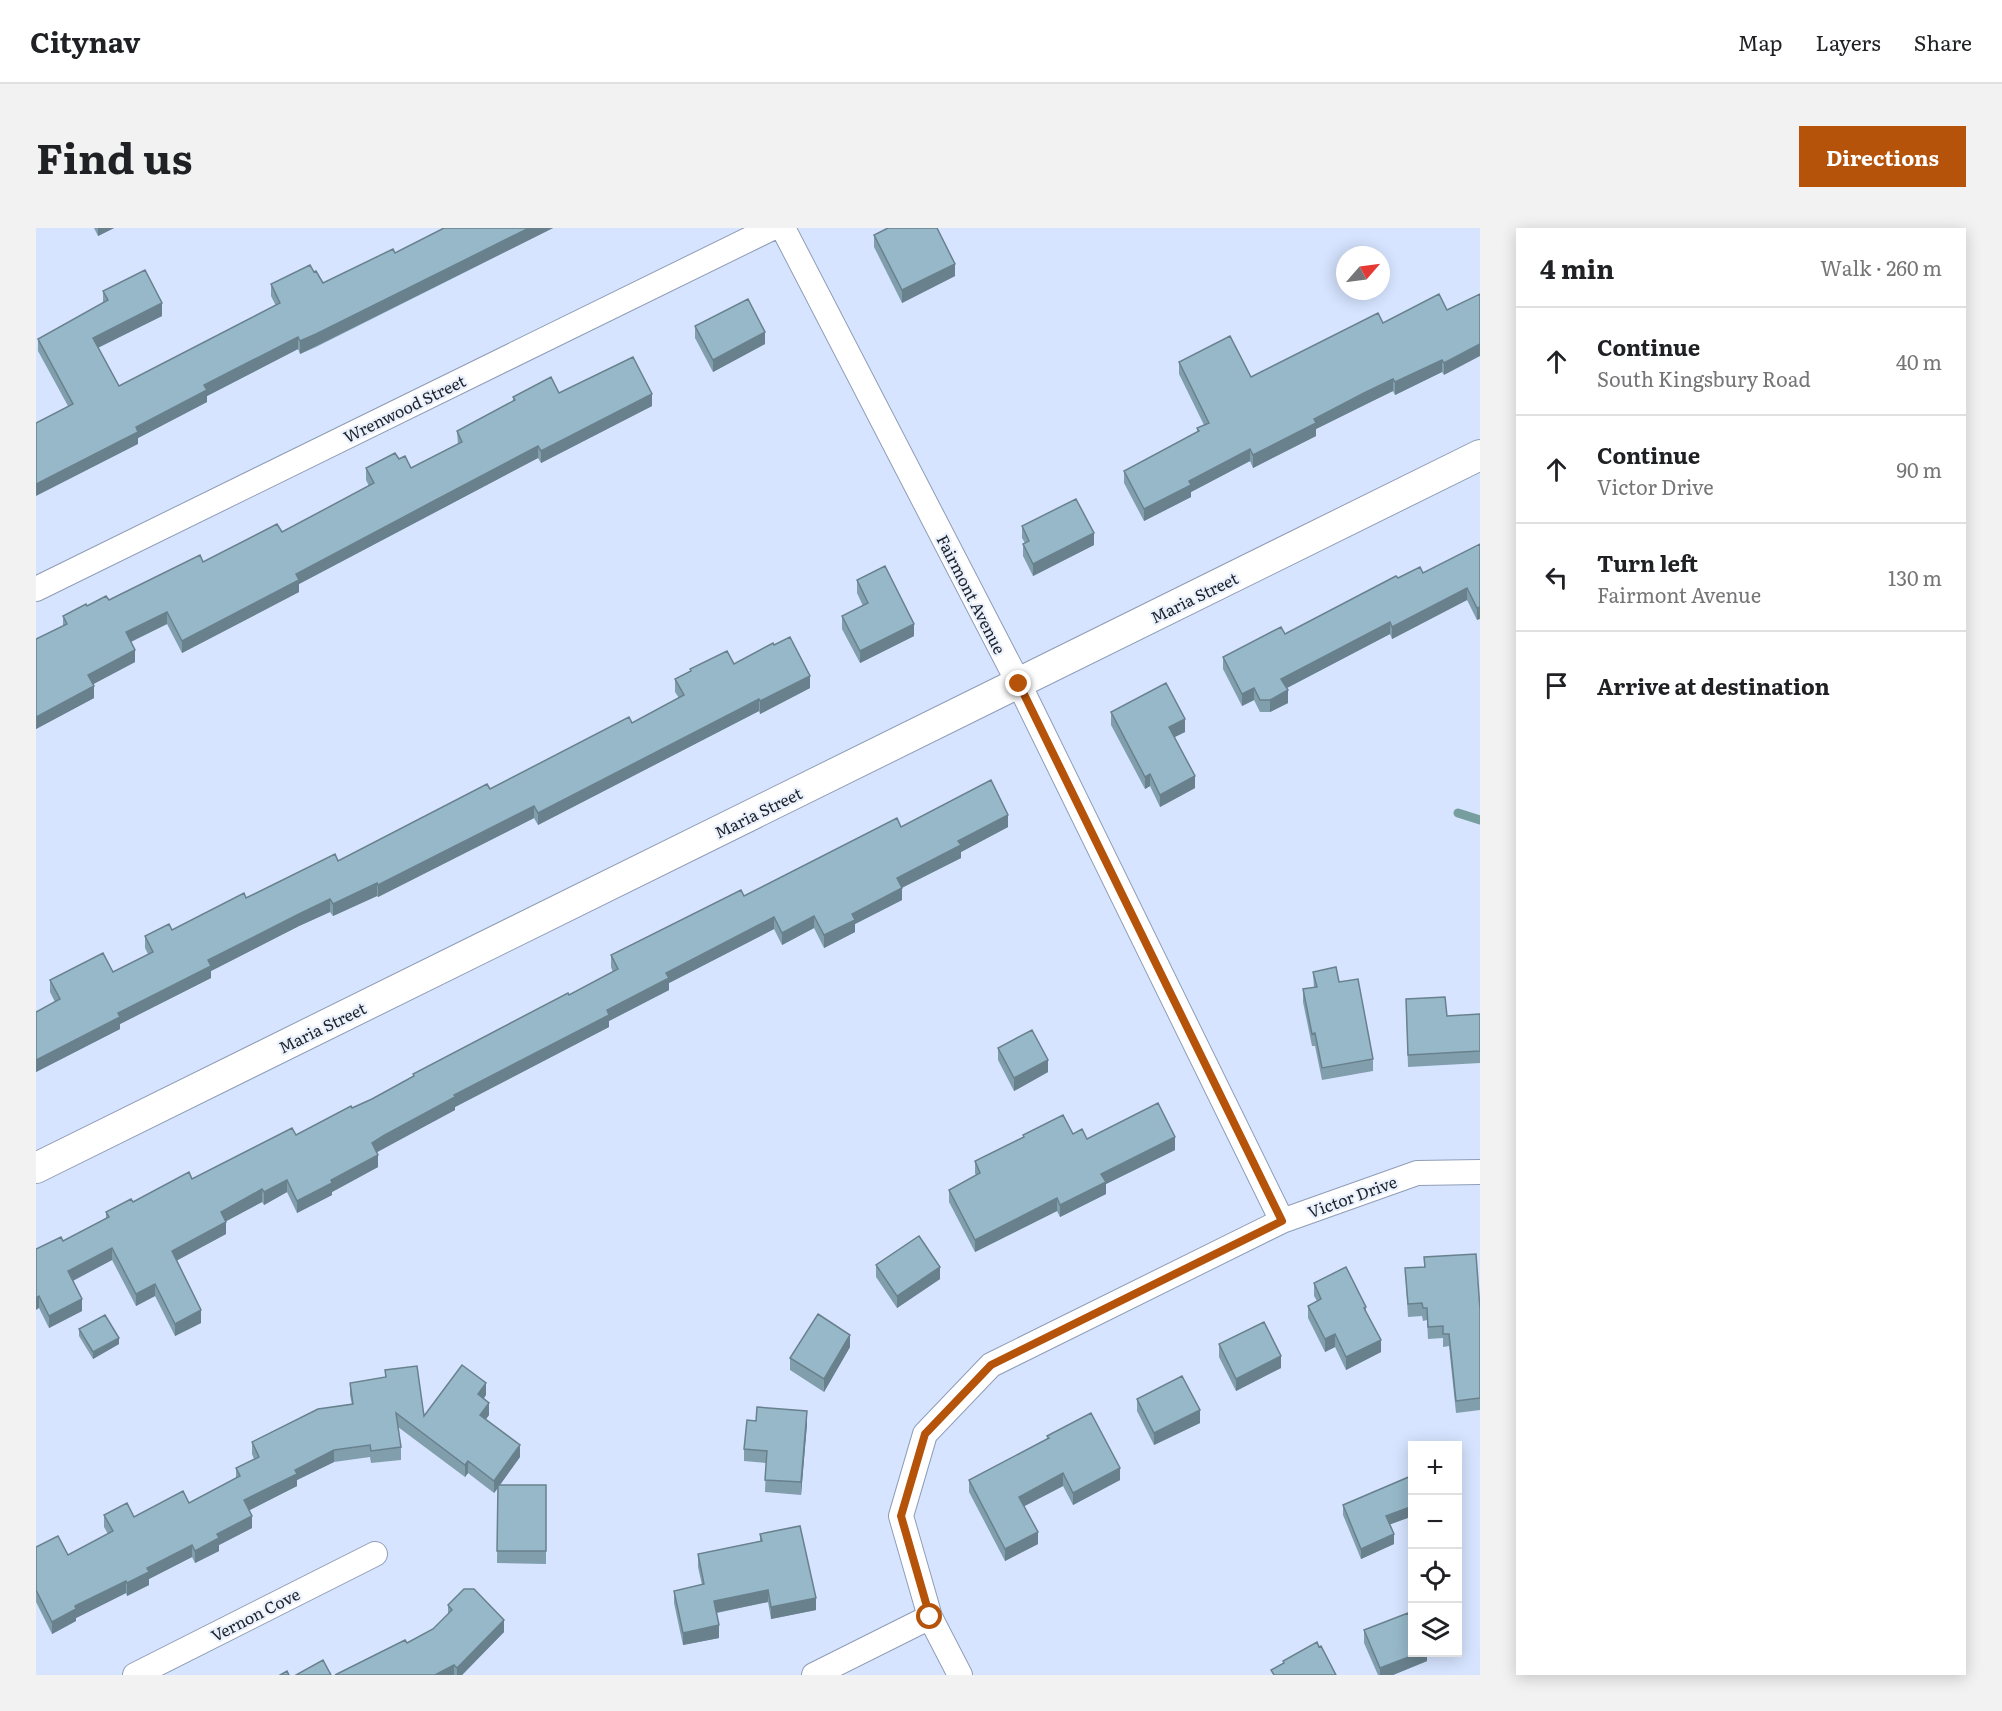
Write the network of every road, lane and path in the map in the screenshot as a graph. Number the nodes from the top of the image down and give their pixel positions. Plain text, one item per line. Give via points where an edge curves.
1 (772, 228) edge
2 (783, 228) edge
3 (1480, 455) edge
4 (36, 589) edge
5 (1019, 684) junction
6 (36, 1168) edge
7 (1480, 1172) edge
8 (1282, 1221) junction
9 (375, 1554) dead end
10 (930, 1617) junction
11 (135, 1675) edge
12 (814, 1675) edge
13 (960, 1675) edge

1 - 4 street, Wrenwood Street
2 - 5 street, Fairmont Avenue
3 - 5 street, Maria Street
5 - 6 street, Maria Street
5 - 8 street, Fairmont Avenue
7 - 8 street, Victor Drive via 1417,1173
8 - 10 street, Victor Drive via 991,1365 925,1434 901,1516
9 - 11 street, Vernon Cove
10 - 12 street
10 - 13 street

